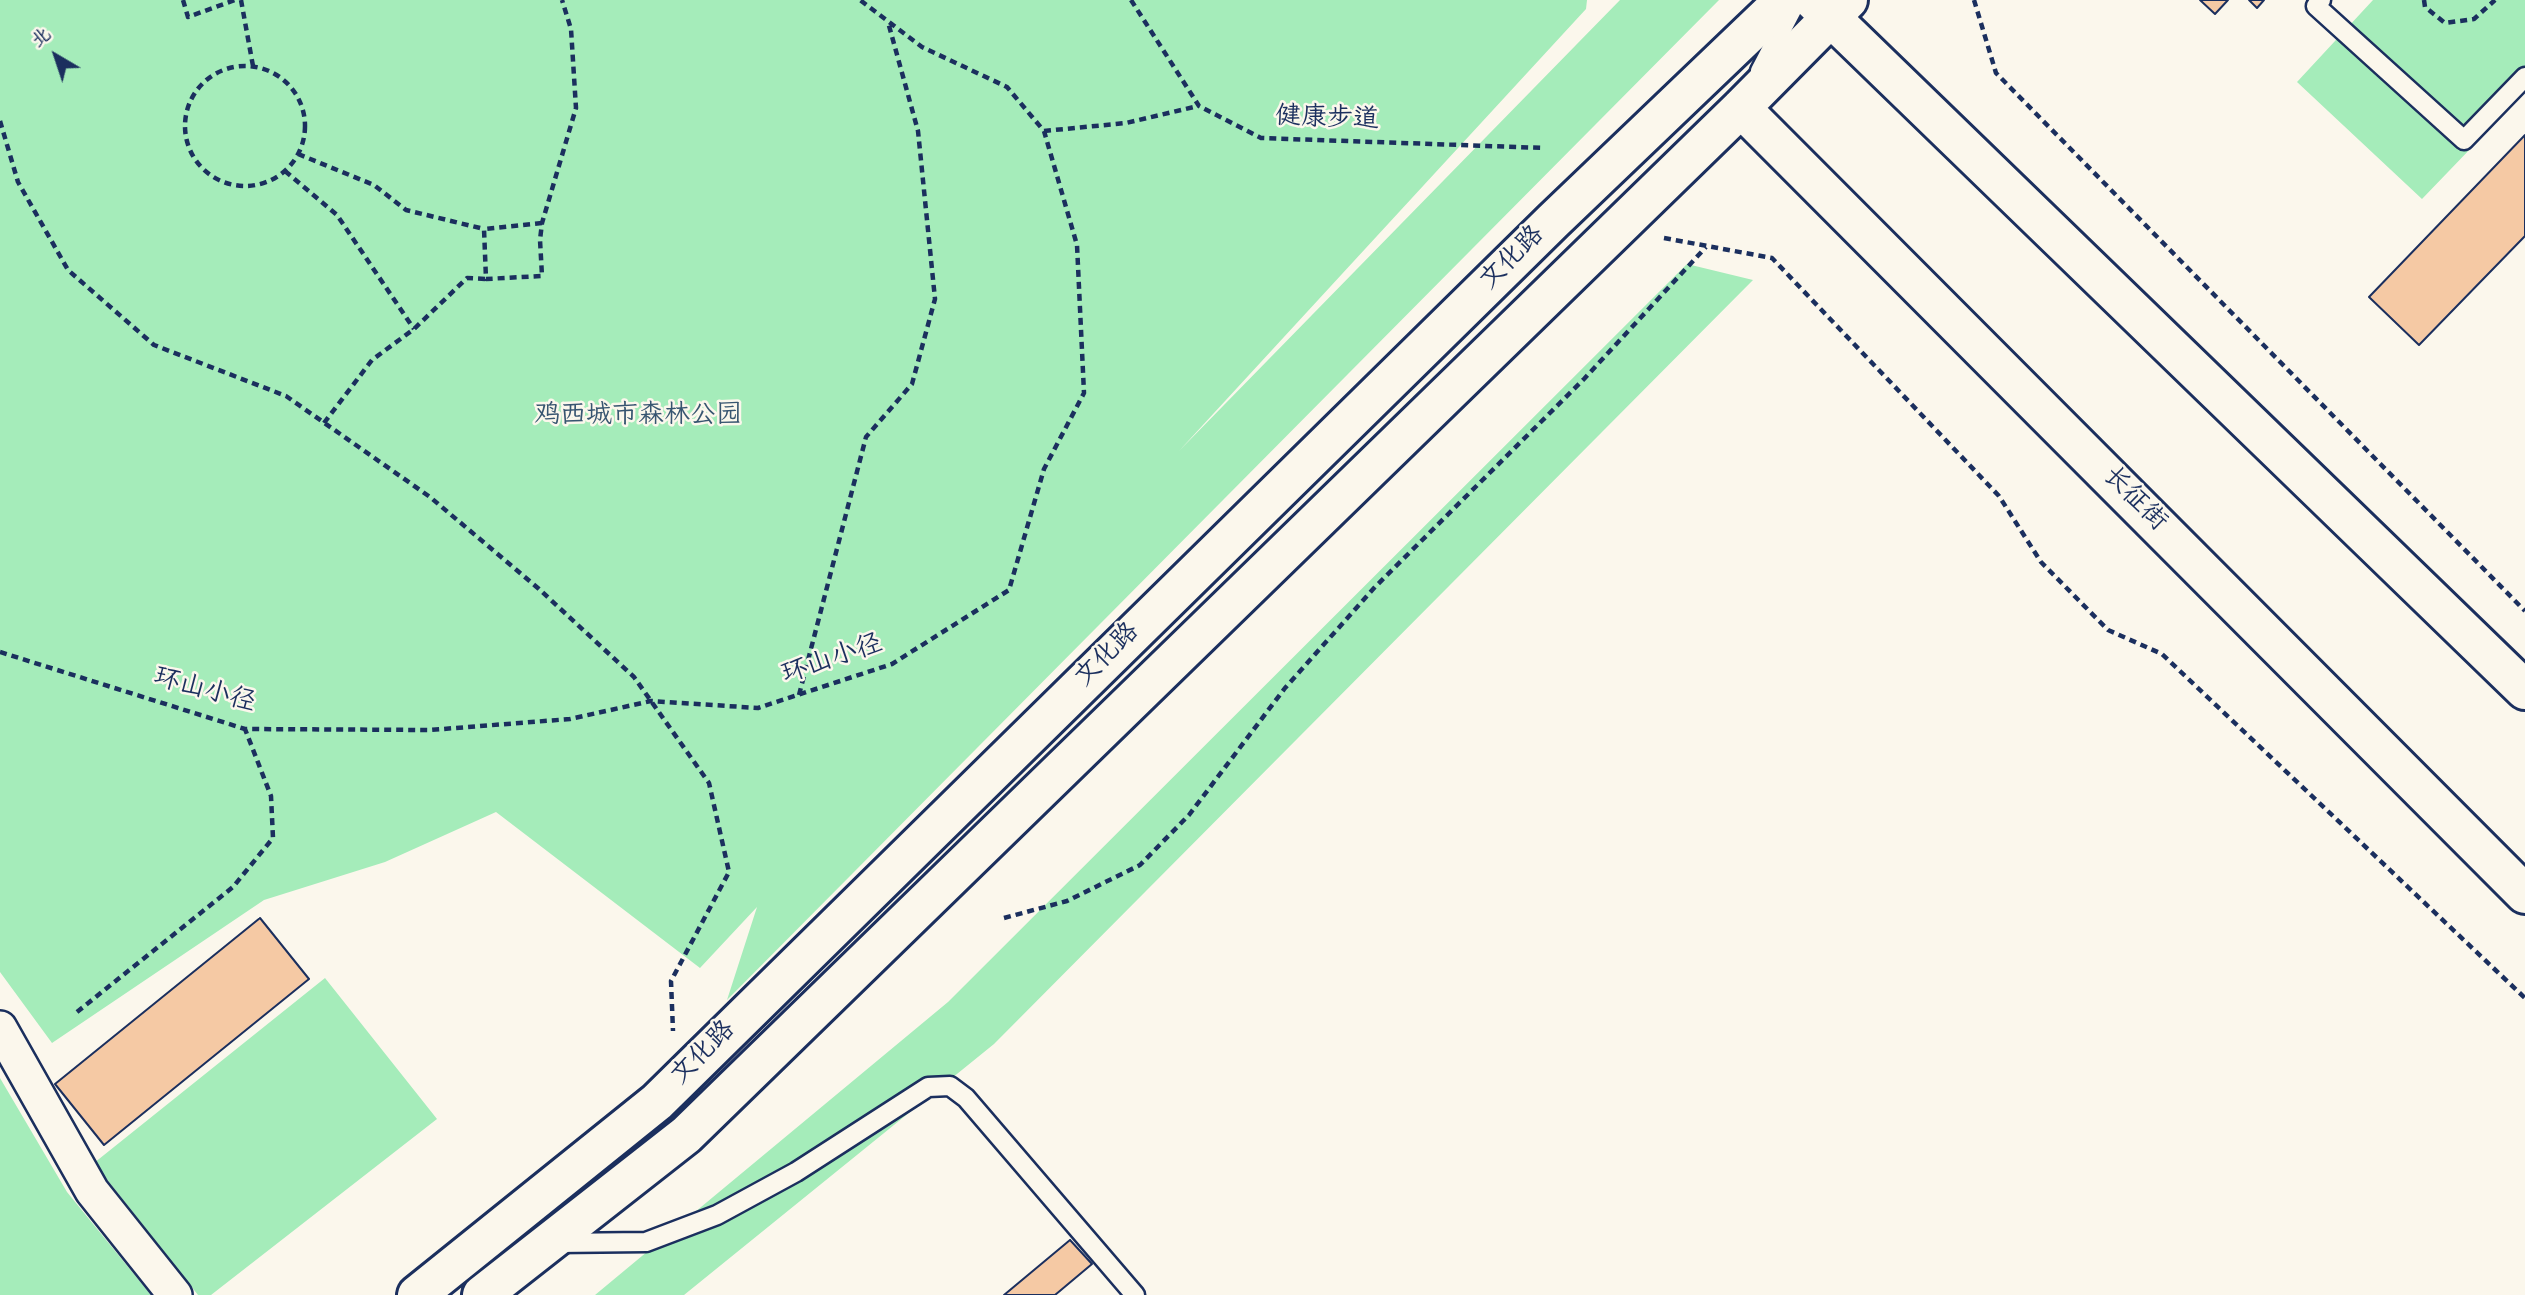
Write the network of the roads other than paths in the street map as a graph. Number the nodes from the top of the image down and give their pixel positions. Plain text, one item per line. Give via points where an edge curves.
1 (1784, 0) edge
2 (1797, 0) edge
3 (2321, 0) edge
4 (1831, 6) edge
5 (2525, 77) edge
6 (1741, 108) junction
7 (2525, 690) edge
8 (2525, 894) edge
9 (0, 1028) edge
10 (549, 1242) junction
11 (175, 1295) edge
12 (417, 1295) edge
13 (482, 1295) edge
14 (1135, 1295) edge

1 - 12 main road, 文化路 via 657,1102
2 - 6 lane
3 - 5 lane via 2316,6 2464,140
4 - 6 main road, 文化路
4 - 7 main road
6 - 8 main road, 长征街
6 - 10 main road, 文化路 via 686,1135
9 - 11 street via 92,1191
10 - 13 main road, 文化路
10 - 14 lane via 646,1242 717,1215 796,1172 928,1087 950,1086 966,1098

